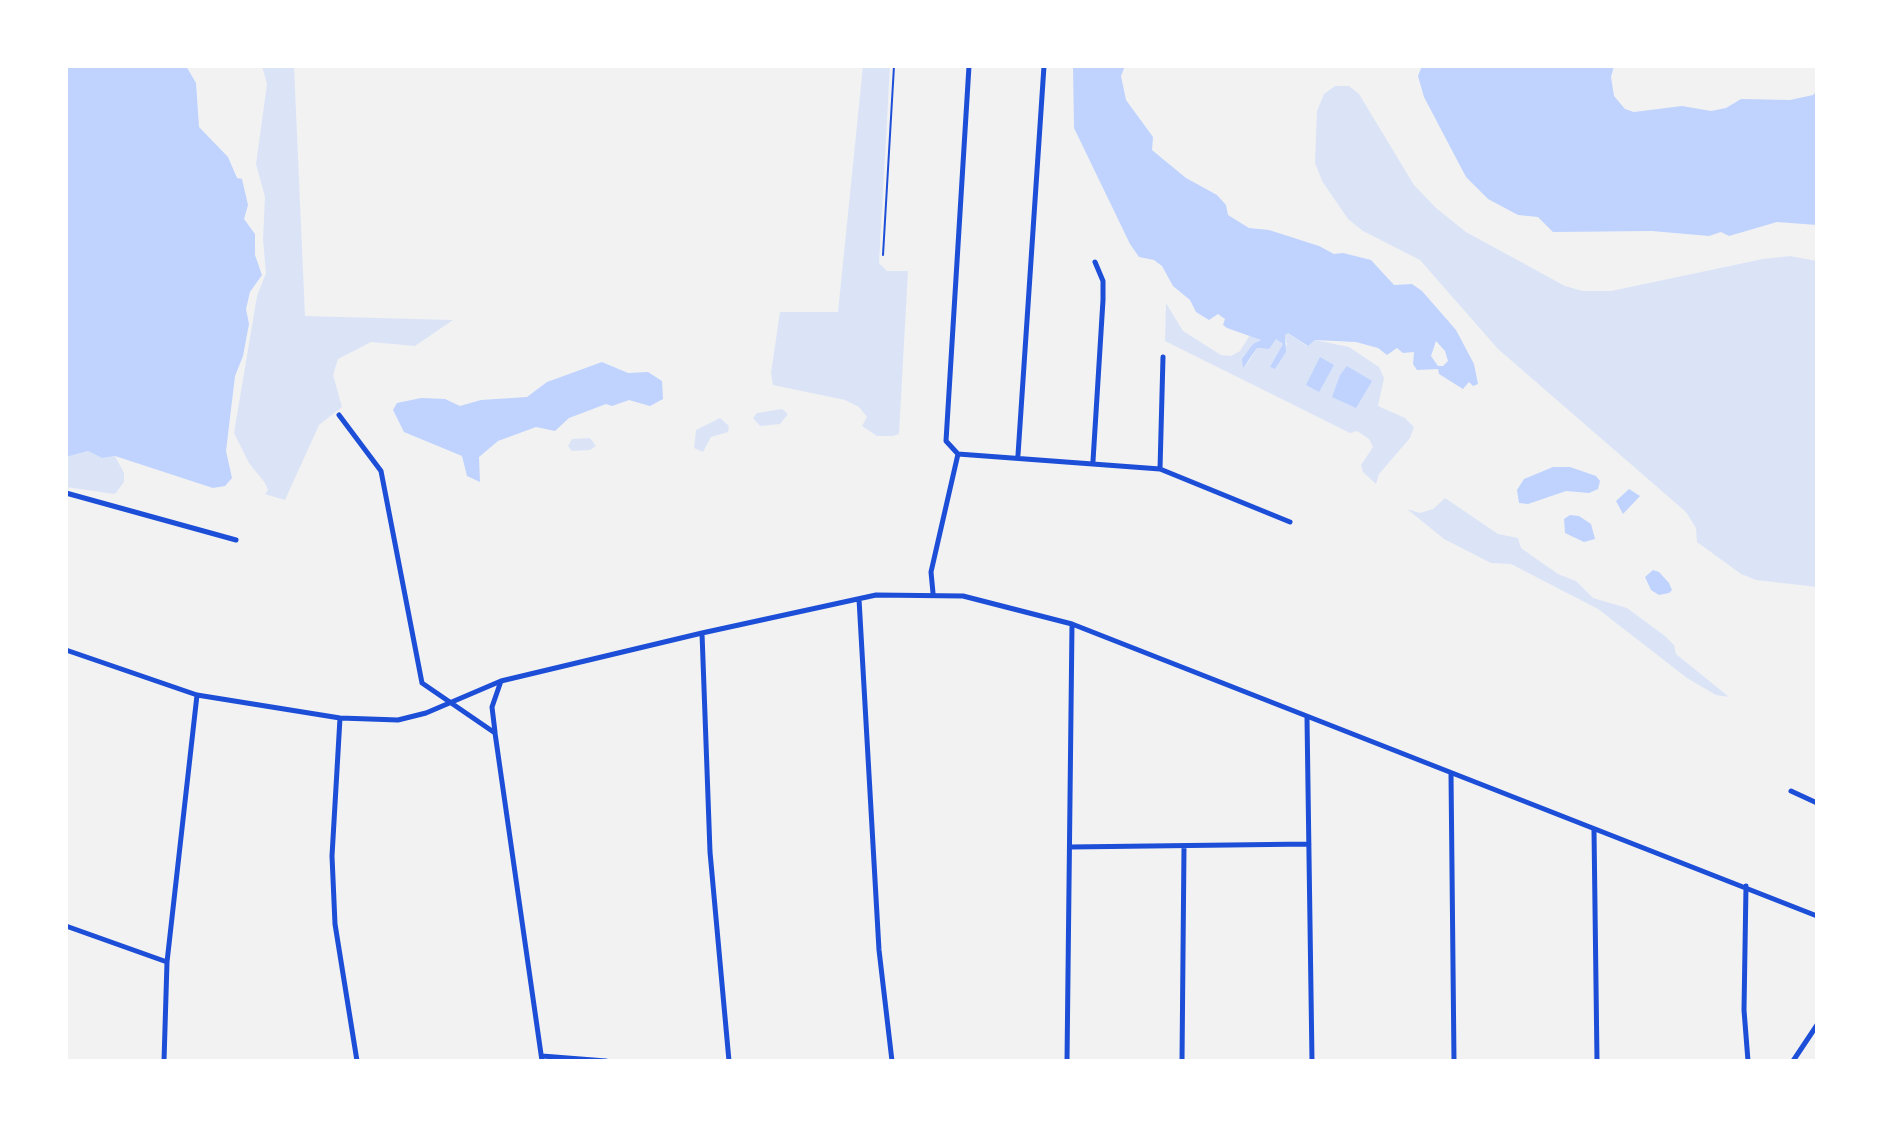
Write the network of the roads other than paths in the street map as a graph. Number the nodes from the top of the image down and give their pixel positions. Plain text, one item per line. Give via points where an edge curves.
1 (894, 66) edge
2 (969, 66) edge
3 (1044, 66) edge
4 (883, 255) dead end
5 (1095, 262) dead end
6 (1163, 357) dead end
7 (339, 415) dead end
8 (958, 454) junction
9 (1018, 455) junction
10 (1093, 461) junction
11 (1160, 469) junction
12 (66, 493) edge
13 (1290, 522) dead end
14 (236, 540) dead end
15 (933, 594) junction
16 (859, 599) junction
17 (1072, 624) junction
18 (702, 633) junction
19 (66, 650) edge
20 (501, 681) junction
21 (197, 695) junction
22 (447, 702) junction
23 (340, 718) junction
24 (1307, 718) junction
25 (495, 733) junction
26 (1451, 774) junction
27 (1791, 791) dead end
28 (1817, 803) edge
29 (1594, 830) junction
30 (1309, 844) junction
31 (1070, 847) junction
32 (1184, 847) junction
33 (1746, 886) junction
34 (1817, 916) edge
35 (66, 926) edge
36 (167, 962) junction
37 (1817, 1025) edge
38 (542, 1059) edge
39 (164, 1061) edge
40 (357, 1061) edge
41 (606, 1061) edge
42 (729, 1061) edge
43 (892, 1061) edge
44 (1067, 1061) edge
45 (1182, 1061) edge
46 (1312, 1061) edge
47 (1454, 1061) edge
48 (1597, 1061) edge
49 (1748, 1061) edge
50 (1793, 1061) edge

1 - 4 lane
2 - 8 street via 946,441
3 - 9 street
5 - 10 street via 1103,300
6 - 11 street
7 - 22 street via 381,471 420,679
8 - 9 street
8 - 15 street via 931,572
9 - 10 street
10 - 11 street
11 - 13 street
12 - 14 street
15 - 16 street
15 - 17 street via 993,601
16 - 18 street
16 - 43 street via 879,950
17 - 24 street
17 - 31 street
18 - 20 street
18 - 42 street via 710,852
19 - 21 street
20 - 22 street
20 - 25 street via 492,707
21 - 23 street
21 - 36 street
22 - 23 street via 398,720
22 - 25 street
23 - 40 street via 334,913
24 - 26 street
24 - 30 street
25 - 38 street
26 - 29 street
26 - 47 street
27 - 28 street
29 - 33 street
29 - 48 street
30 - 32 street
30 - 46 street
31 - 32 street
31 - 44 street
32 - 45 street
33 - 34 street
33 - 49 street
35 - 36 street
36 - 39 street
37 - 50 street
38 - 41 street

